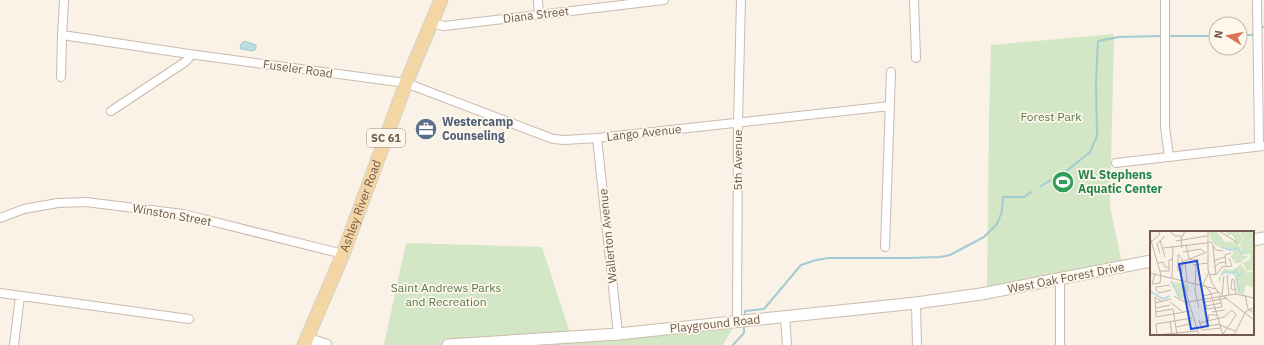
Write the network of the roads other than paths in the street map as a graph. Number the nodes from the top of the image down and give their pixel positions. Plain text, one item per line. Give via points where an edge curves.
1 (64, 0) edge
2 (441, 0) edge
3 (538, 0) edge
4 (664, 0) edge
5 (741, 0) edge
6 (914, 0) edge
7 (1165, 0) edge
8 (1257, 0) edge
9 (606, 3) edge
10 (539, 15) junction
11 (431, 23) junction
12 (62, 35) junction
13 (190, 54) junction
14 (916, 58) dead end
15 (891, 72) dead end
16 (61, 77) dead end
17 (406, 83) junction
18 (890, 106) junction
19 (111, 110) dead end
20 (738, 123) junction
21 (597, 138) junction
22 (1262, 146) edge
23 (1169, 157) junction
24 (1116, 163) dead end
25 (0, 218) edge
26 (1264, 238) edge
27 (1254, 240) edge
28 (885, 247) dead end
29 (343, 254) junction
30 (1150, 261) edge
31 (1060, 279) junction
32 (0, 293) edge
33 (981, 294) joint
34 (20, 296) junction
35 (916, 303) junction
36 (785, 316) junction
37 (189, 319) dead end
38 (737, 321) junction
39 (618, 334) junction
40 (306, 342) edge
41 (14, 345) edge
42 (326, 345) edge
43 (448, 345) edge
44 (787, 345) edge
45 (917, 345) edge
46 (1060, 345) edge

1 - 12 street
2 - 11 main road, Ashley River Road / SC 61
3 - 10 street
4 - 9 street, Diana Street
5 - 20 street, 5th Avenue
6 - 14 street
7 - 23 street via 1165,126
8 - 22 street
9 - 10 street, Diana Street
10 - 11 street, Diana Street via 444,26
11 - 17 main road, Ashley River Road / SC 61
12 - 13 street, Fuseler Road
12 - 16 street
13 - 17 street, Fuseler Road
13 - 19 street via 185,62
15 - 18 street
17 - 21 street, Lango Avenue via 553,138
17 - 29 main road, Ashley River Road / SC 61
18 - 20 street, Lango Avenue
18 - 28 street
20 - 21 street, Lango Avenue
20 - 38 street, 5th Avenue
21 - 39 street, Wallerton Avenue
22 - 23 street
23 - 24 street
25 - 29 street, Winston Street via 24,209 58,202 86,202 183,214
26 - 27 main road
29 - 40 main road, Ashley River Road / SC 61
30 - 31 main road, West Oak Forest Drive
31 - 33 main road, West Oak Forest Drive
31 - 46 street
32 - 34 street
33 - 35 main road, Playground Road
34 - 37 street
34 - 41 street
35 - 36 main road, Playground Road
35 - 45 street
36 - 38 main road, Playground Road
36 - 44 street
38 - 39 main road, Playground Road
39 - 43 main road, Playground Road
40 - 42 main road

